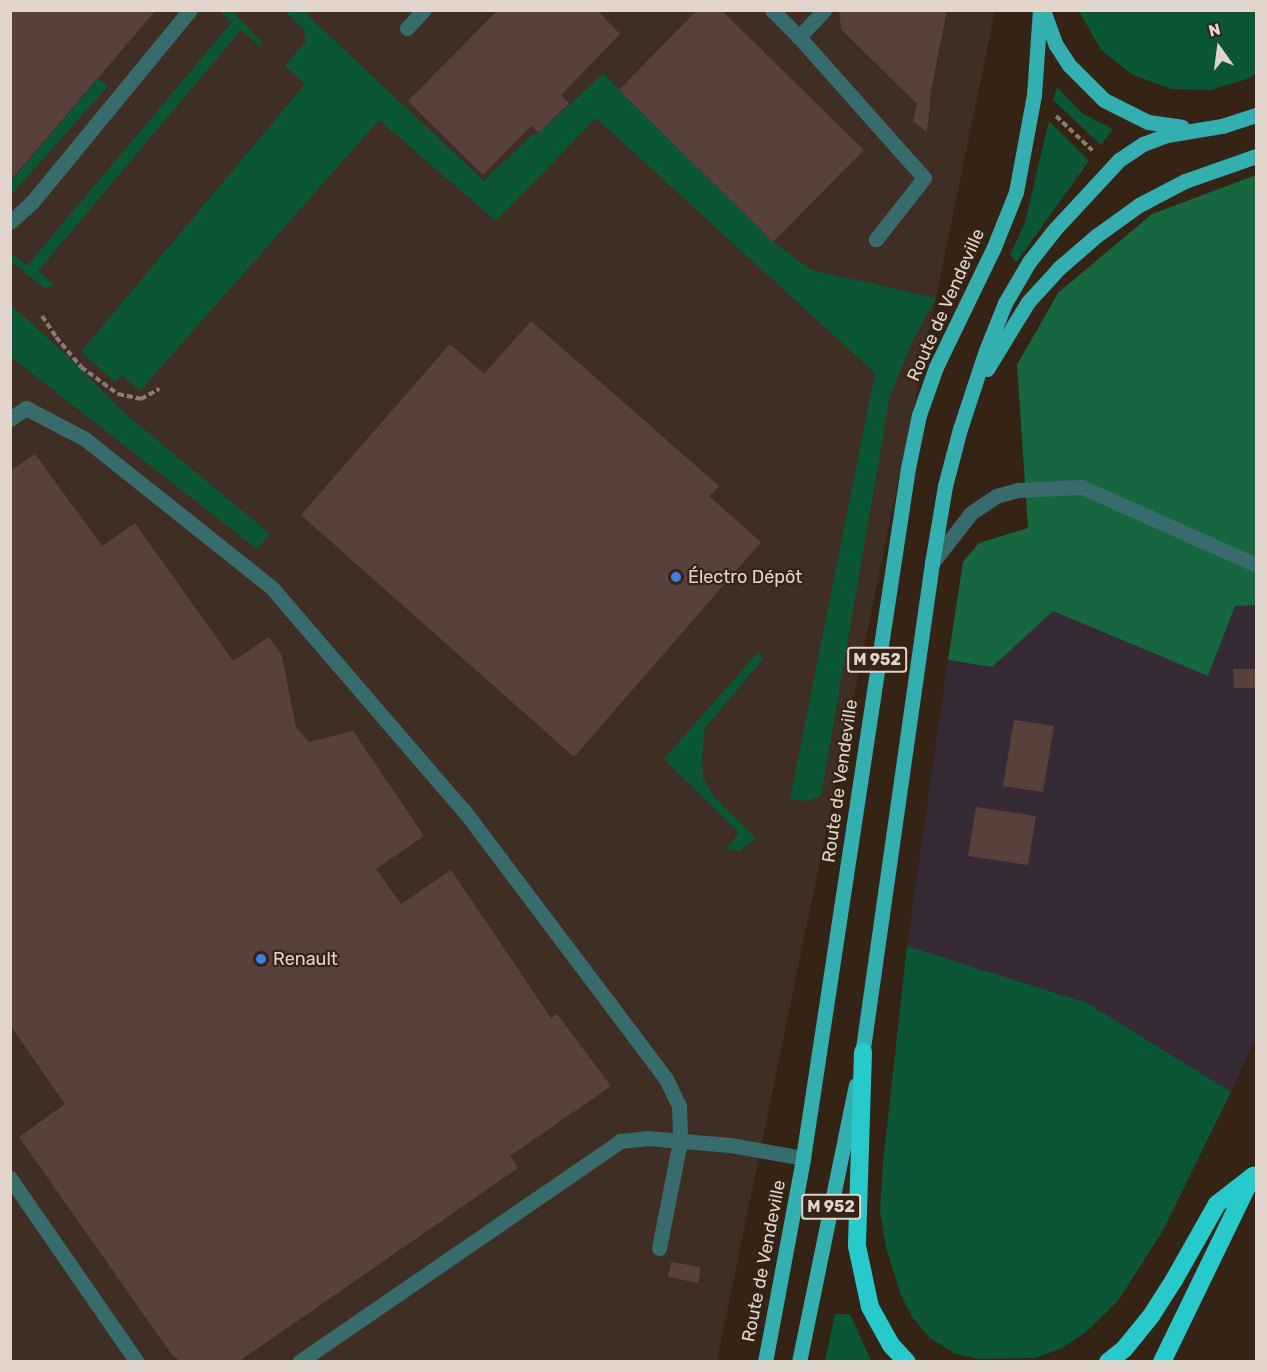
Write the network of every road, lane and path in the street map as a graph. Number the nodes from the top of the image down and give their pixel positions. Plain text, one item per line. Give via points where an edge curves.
1 (190, 10) edge
2 (424, 10) edge
3 (772, 10) edge
4 (824, 10) edge
5 (1041, 10) edge
6 (407, 28) dead end
7 (799, 37) junction
8 (1034, 95) junction
9 (1257, 115) edge
10 (1197, 128) junction
11 (1257, 156) edge
12 (1110, 168) junction
13 (10, 222) edge
14 (876, 239) dead end
15 (42, 316) dead end
16 (159, 389) dead end
17 (10, 419) edge
18 (960, 429) junction
19 (932, 563) junction
20 (1257, 565) edge
21 (863, 1052) junction
22 (680, 1141) junction
23 (803, 1158) junction
24 (1255, 1172) edge
25 (10, 1178) edge
26 (659, 1248) dead end
27 (136, 1362) edge
28 (299, 1362) edge
29 (765, 1362) edge
30 (799, 1362) edge
31 (907, 1362) edge
32 (1108, 1362) edge
33 (1162, 1362) edge

1 - 13 lane via 33,201
2 - 6 lane
3 - 7 lane
4 - 7 lane
5 - 8 main road, Route de Vendeville / M 952
5 - 10 main road via 1069,65 1104,100 1149,122
7 - 14 lane via 924,178
8 - 12 path
8 - 23 main road, Route de Vendeville / M 952 via 1016,192 994,248 936,367 916,426 893,548
9 - 10 main road via 1222,126
10 - 12 main road, M 952 via 1143,144
11 - 18 main road via 1185,181 1139,205 1059,268 1011,327 982,378
12 - 18 main road, M 952 via 1054,229 1015,285 984,353
15 - 16 path via 81,367 118,394 141,399
17 - 22 lane via 26,408 85,439 272,588 465,812 664,1077 679,1106
18 - 19 main road, M 952 via 945,486
19 - 20 lane via 970,513 996,496 1018,490 1082,488
19 - 21 main road, M 952
21 - 30 main road, M 952
21 - 31 highway via 857,1246 870,1307 891,1345
22 - 23 lane
22 - 26 lane
22 - 28 lane via 620,1141
23 - 29 main road, Route de Vendeville / M 952
24 - 32 highway via 1217,1204 1151,1316
24 - 33 highway
25 - 27 lane

